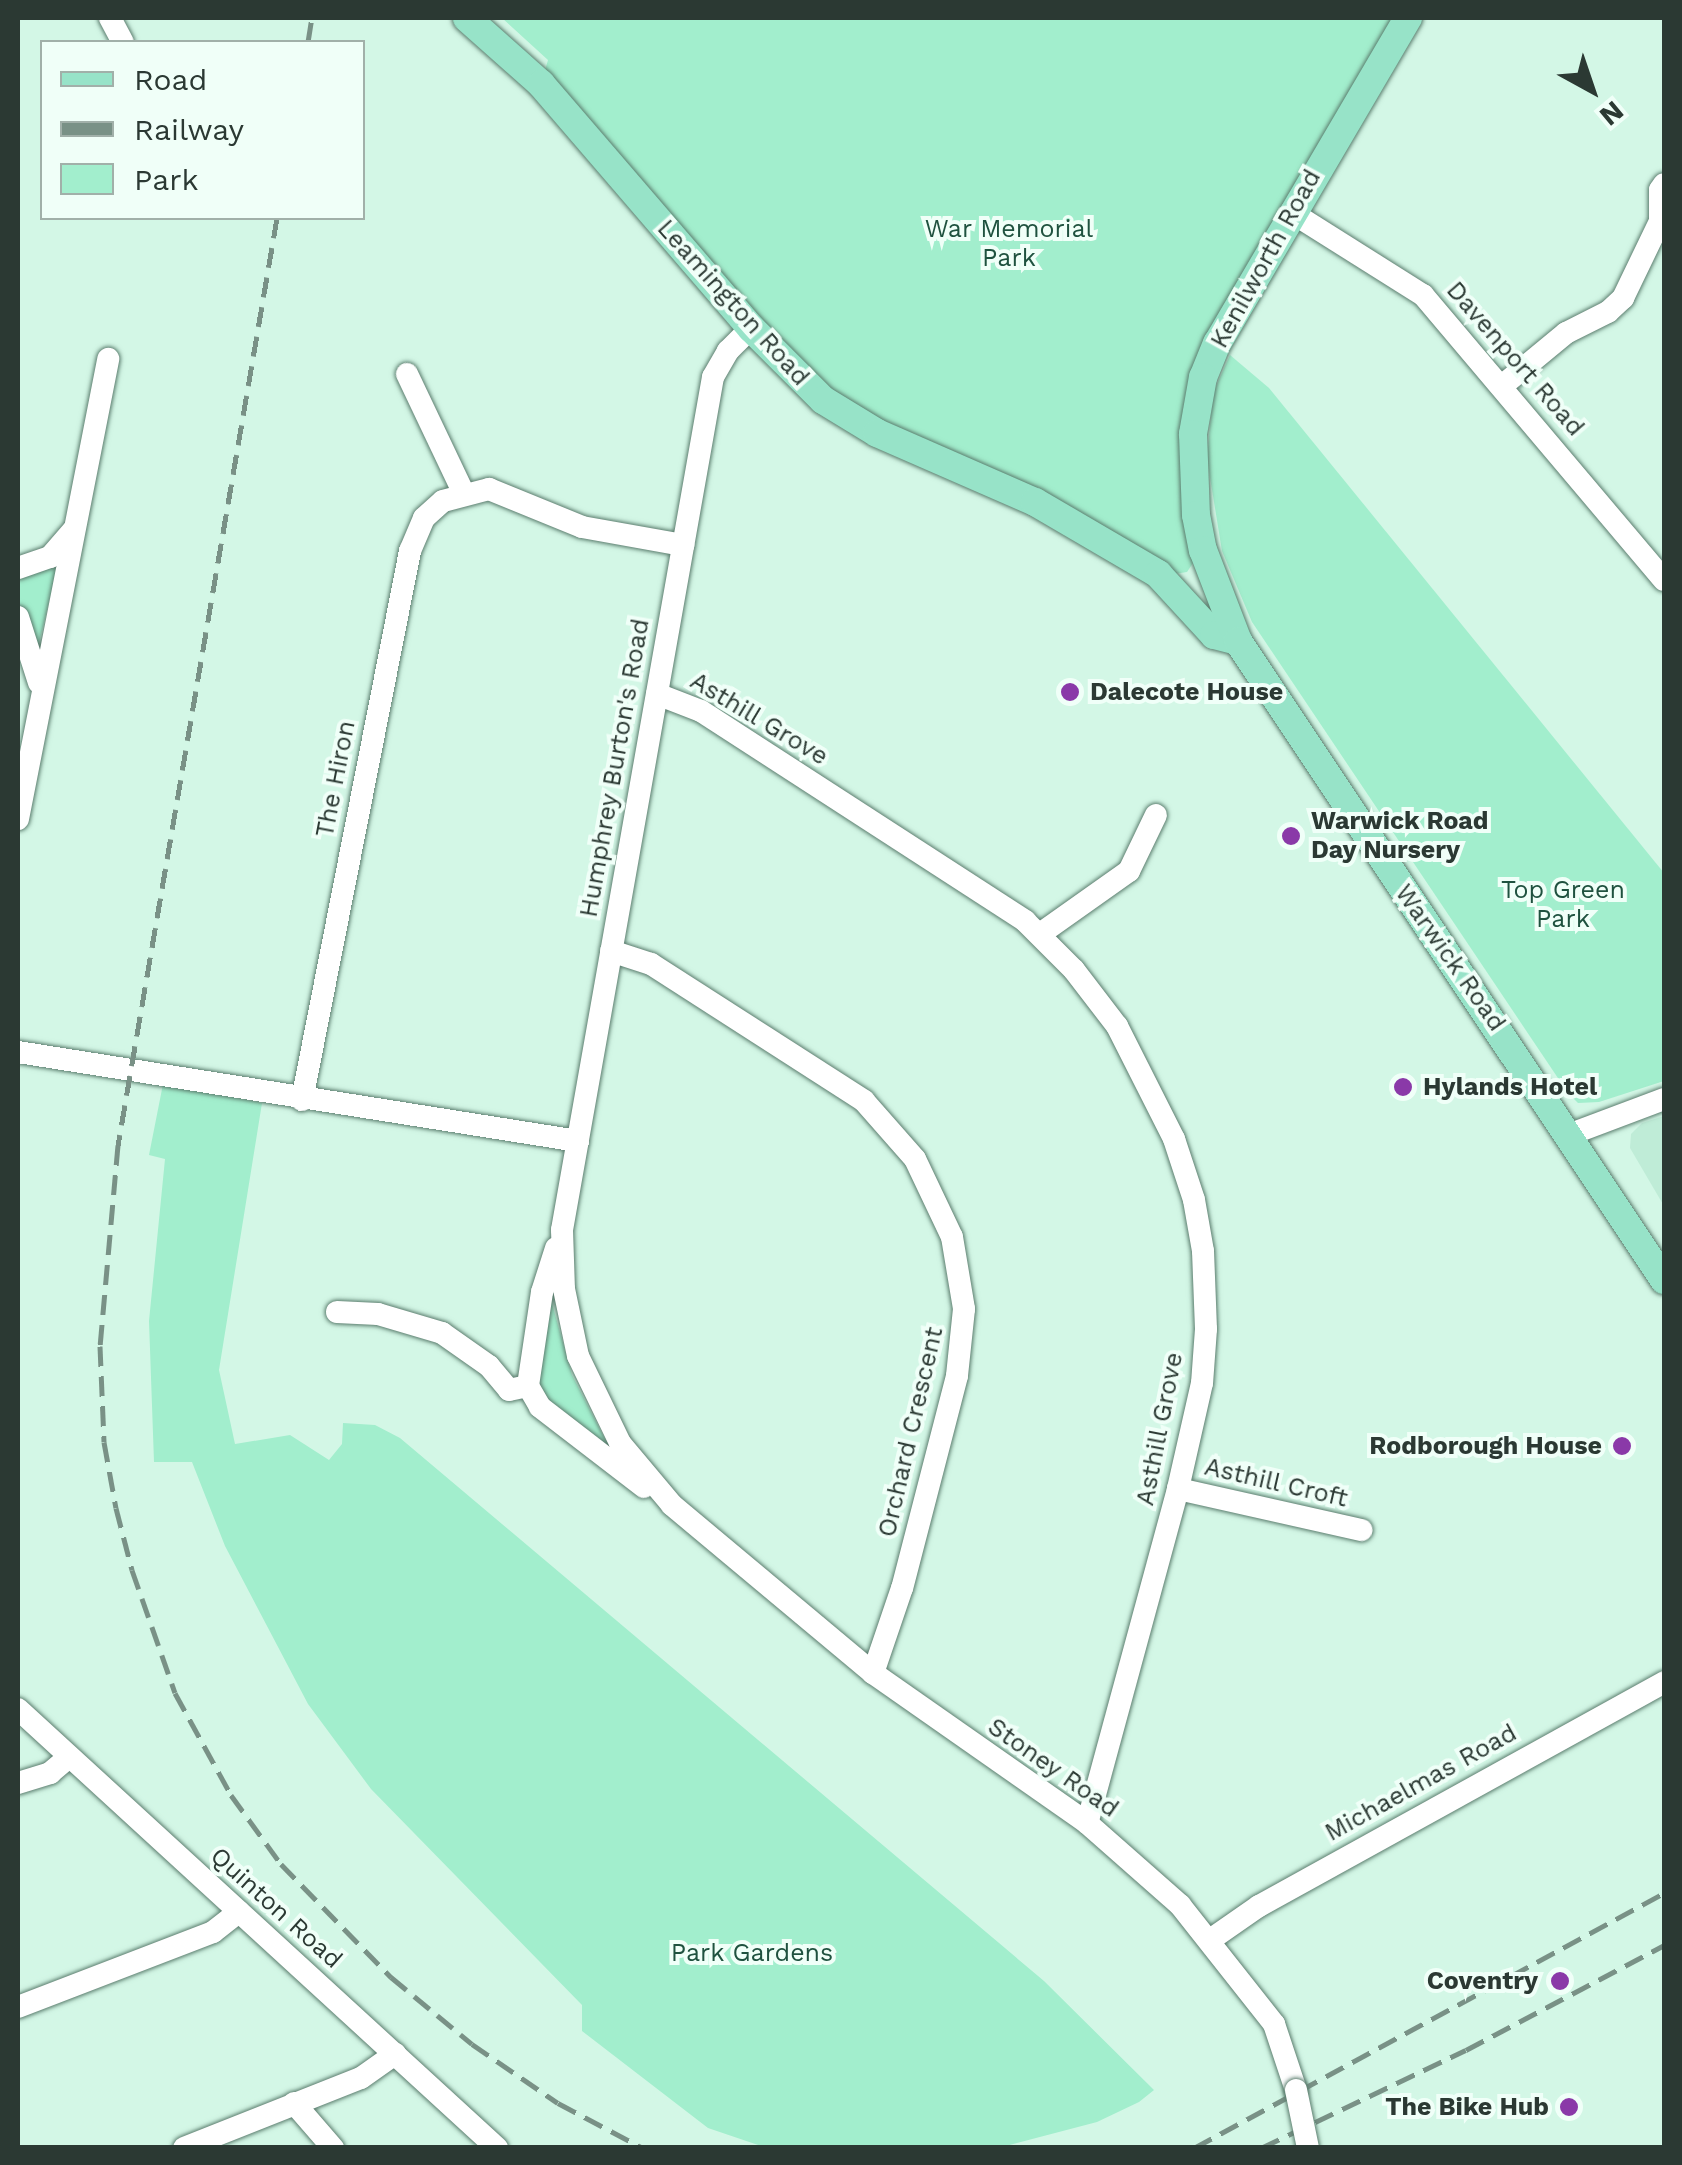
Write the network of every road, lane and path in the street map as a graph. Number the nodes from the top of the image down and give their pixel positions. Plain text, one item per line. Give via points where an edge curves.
1 (110, 18) edge
2 (467, 18) edge
3 (1408, 18) edge
4 (123, 40) edge
5 (1664, 184) edge
6 (1291, 212) junction
7 (750, 328) junction
8 (108, 360) dead end
9 (407, 374) dead end
10 (1503, 385) junction
11 (464, 494) junction
12 (1196, 515) junction
13 (77, 521) junction
14 (682, 544) junction
15 (18, 568) edge
16 (1187, 572) junction
17 (1158, 574) junction
18 (1214, 579) junction
19 (1664, 580) edge
20 (18, 617) edge
21 (1238, 641) junction
22 (657, 694) junction
23 (40, 696) junction
24 (1156, 814) dead end
25 (18, 819) edge
26 (1040, 934) junction
27 (611, 951) junction
28 (18, 1052) edge
29 (1664, 1099) edge
30 (302, 1100) junction
31 (1570, 1134) junction
32 (578, 1141) junction
33 (562, 1230) junction
34 (1664, 1280) edge
35 (336, 1312) dead end
36 (578, 1356) joint
37 (528, 1386) junction
38 (1178, 1489) junction
39 (672, 1505) junction
40 (1362, 1530) dead end
41 (873, 1673) junction
42 (1664, 1682) edge
43 (18, 1709) edge
44 (69, 1757) junction
45 (18, 1782) edge
46 (1087, 1823) junction
47 (239, 1912) junction
48 (1210, 1940) junction
49 (18, 2007) edge
50 (395, 2054) junction
51 (294, 2103) junction
52 (184, 2148) edge
53 (333, 2148) edge
54 (497, 2148) edge
55 (1308, 2148) edge

1 - 4 street
2 - 7 main road, Leamington Road via 590,137
3 - 6 main road, Kenilworth Road
5 - 10 street via 1660,221 1623,298 1566,333
6 - 10 street, Davenport Road via 1416,287
6 - 12 main road, Kenilworth Road via 1203,377 1192,447
7 - 14 street, Humphrey Burton's Road via 713,377
7 - 17 main road, Leamington Road via 841,413 1036,502
8 - 13 street
9 - 11 street
10 - 19 street, Davenport Road
11 - 14 street via 498,490 582,527
11 - 30 street, The Hiron via 432,509 410,551
12 - 16 main road via 1197,554
12 - 18 main road, Kenilworth Road
13 - 15 street via 59,550
13 - 23 street
14 - 22 street, Humphrey Burton's Road
16 - 17 main road
16 - 18 main road
17 - 21 main road, Leamington Road via 1214,634
18 - 21 main road, Warwick Road
20 - 23 street
21 - 31 main road, Warwick Road
22 - 26 street, Asthill Grove via 701,711 990,894
22 - 27 street, Humphrey Burton's Road
23 - 25 street
24 - 26 street via 1128,870
26 - 38 street, Asthill Grove via 1126,1041 1174,1139 1194,1200 1203,1251 1205,1342
27 - 32 street, Humphrey Burton's Road
27 - 41 street, Orchard Crescent via 651,964 864,1101 915,1159 952,1237 964,1309 957,1376
28 - 30 street
29 - 31 street
30 - 32 street
31 - 34 main road, Warwick Road
32 - 33 street, Humphrey Burton's Road
33 - 36 street, Humphrey Burton's Road via 564,1289
33 - 37 street, Humphrey Burton's Road via 542,1292
35 - 37 street via 378,1314 442,1333 489,1366 509,1390
36 - 39 street, Stoney Road via 620,1443
37 - 39 street, Stoney Road via 540,1407 581,1442
38 - 40 street, Asthill Croft
38 - 46 street, Asthill Grove
39 - 41 street, Stoney Road
41 - 46 street, Stoney Road
42 - 48 street, Michaelmas Road via 1276,1896
43 - 44 street, Quinton Road
44 - 45 street via 50,1774
44 - 47 street, Quinton Road
46 - 48 street, Stoney Road via 1148,1874
47 - 49 street via 213,1932
47 - 50 street, Quinton Road
48 - 55 street, Stoney Road, bridge via 1281,2036
50 - 51 street via 360,2078
50 - 54 street, Quinton Road
51 - 52 street
51 - 53 street

